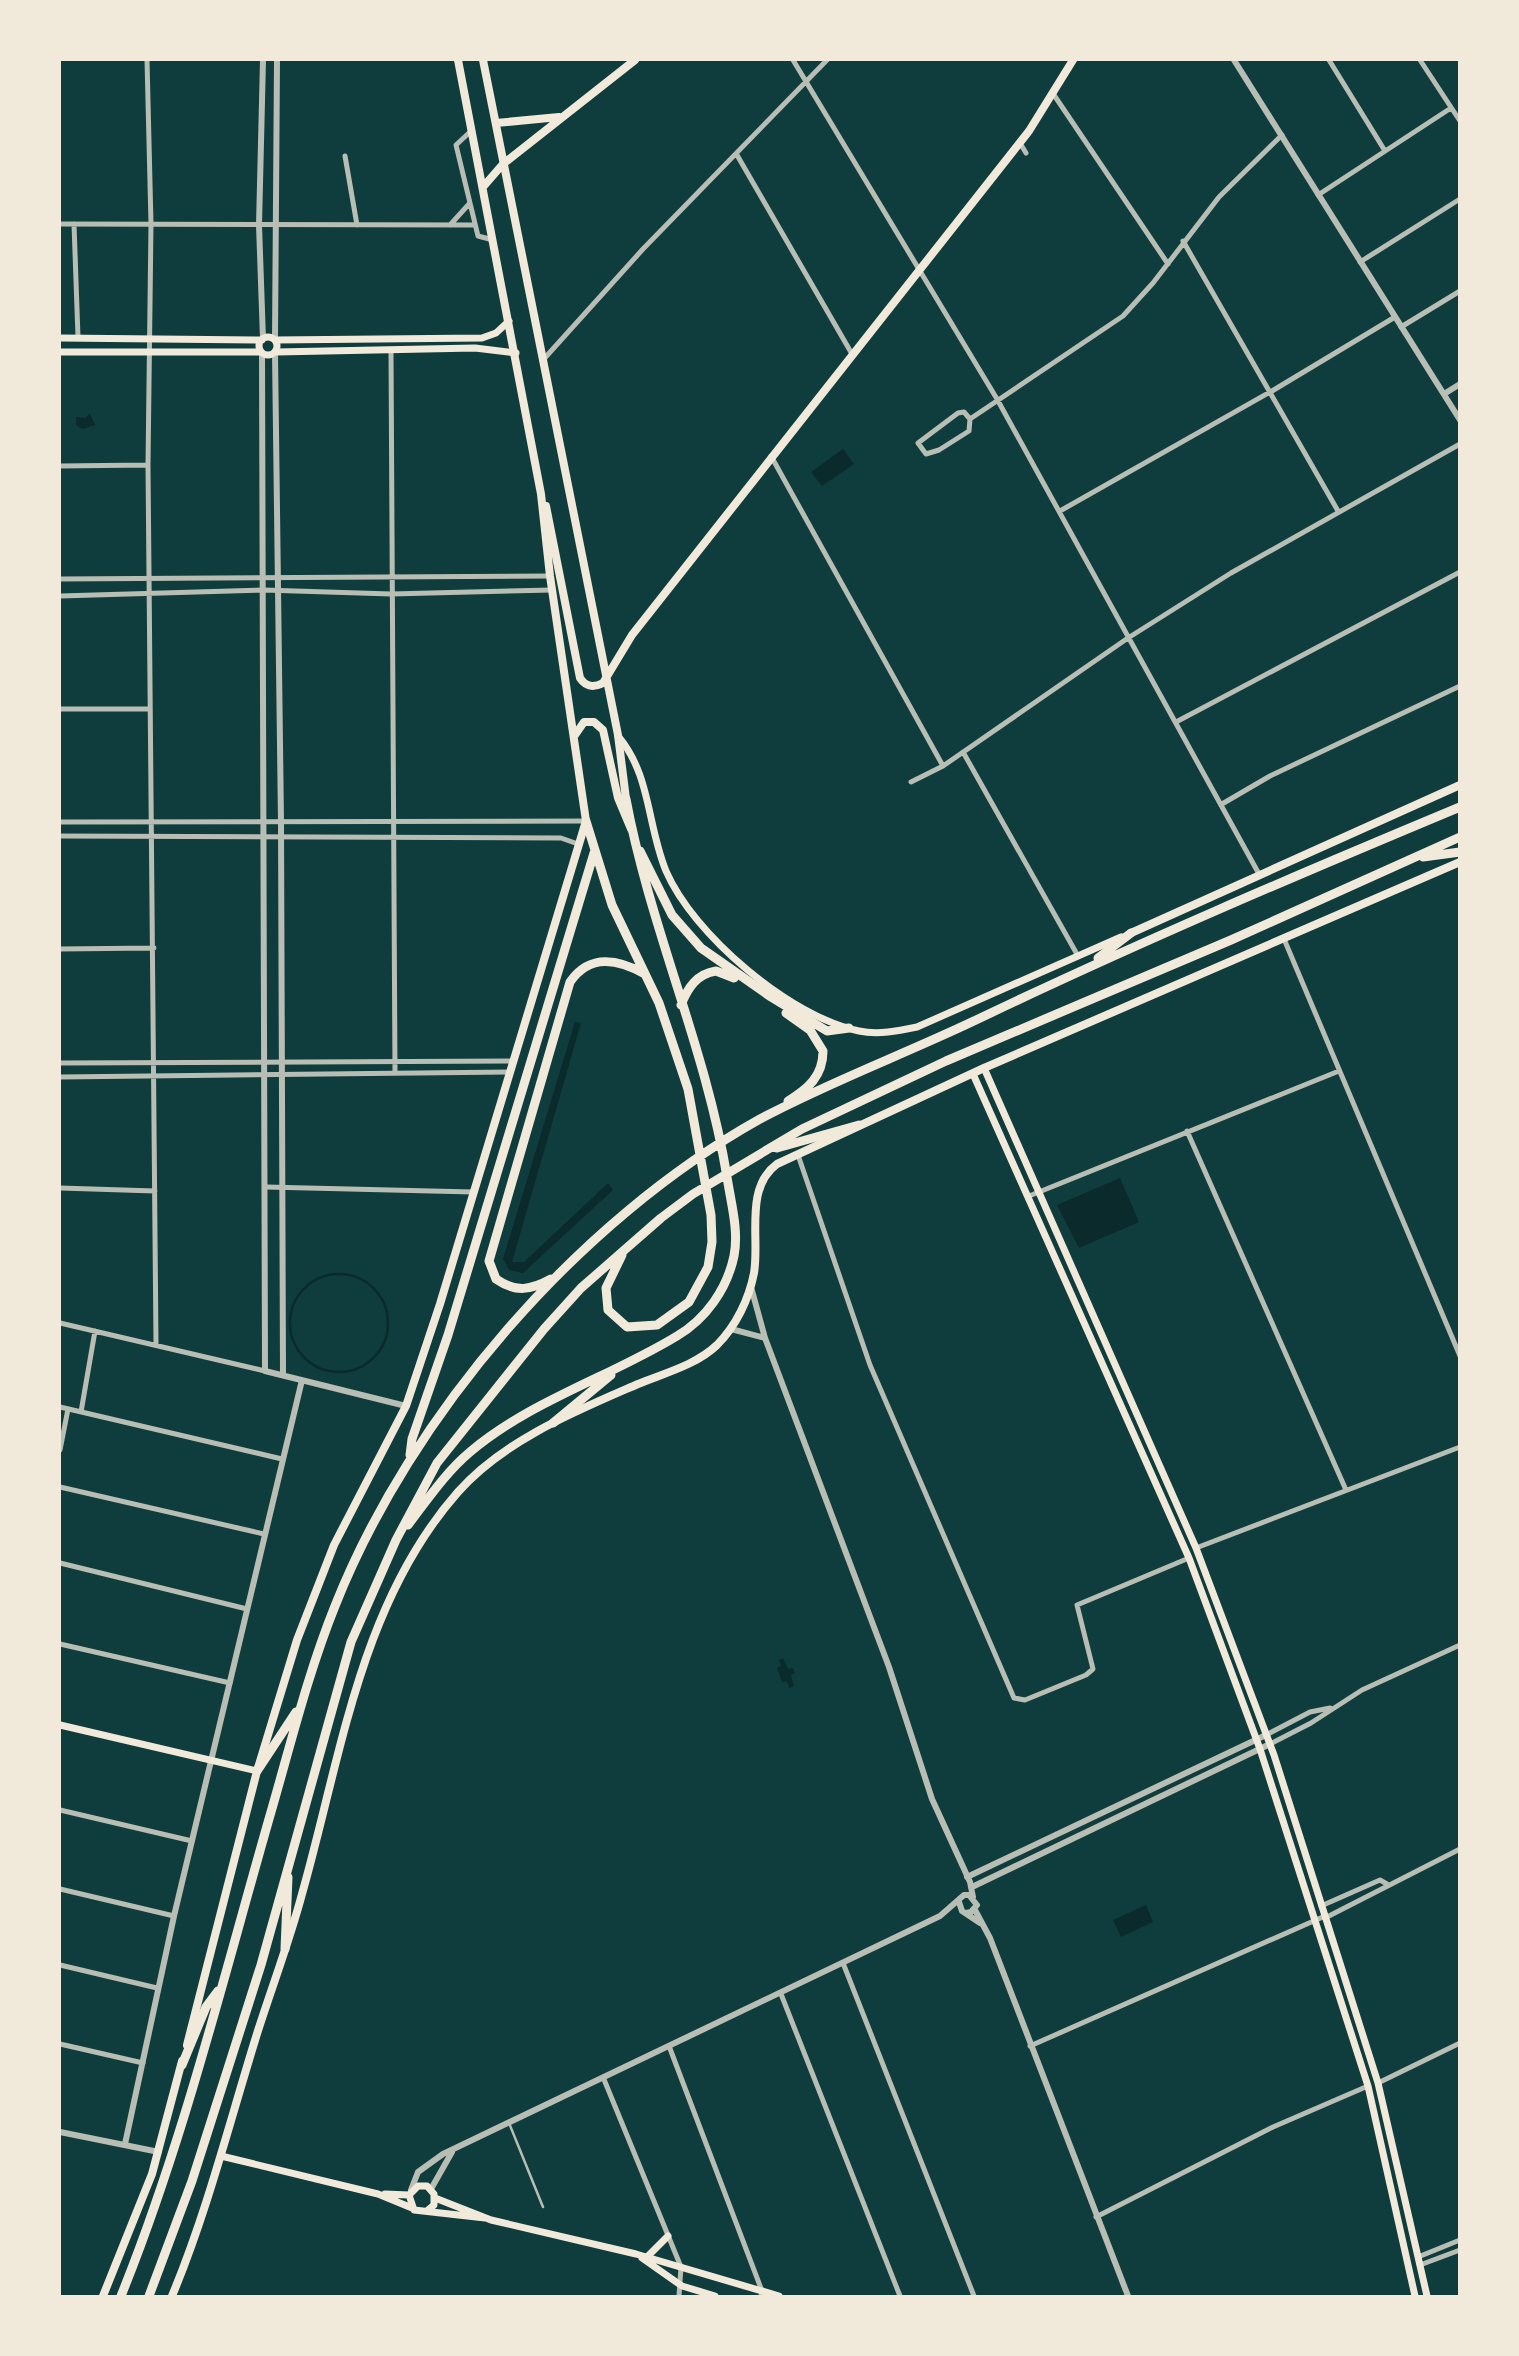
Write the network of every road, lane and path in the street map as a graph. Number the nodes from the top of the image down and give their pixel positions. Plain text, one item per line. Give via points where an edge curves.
1 (147, 60) edge
2 (263, 60) edge
3 (277, 60) edge
4 (458, 60) edge
5 (483, 60) edge
6 (635, 60) edge
7 (793, 60) edge
8 (827, 60) edge
9 (1073, 60) edge
10 (1234, 60) edge
11 (1329, 60) edge
12 (1420, 60) edge
13 (278, 73) junction
14 (263, 74) junction
15 (806, 82) junction
16 (1054, 95) junction
17 (1451, 108) junction
18 (561, 117) junction
19 (1460, 121) edge
20 (496, 123) junction
21 (471, 131) junction
22 (1282, 135) junction
23 (1020, 143) junction
24 (1385, 151) junction
25 (1026, 153) dead end
26 (737, 155) junction
27 (345, 156) dead end
28 (503, 164) junction
29 (483, 187) junction
30 (1318, 195) junction
31 (1460, 198) edge
32 (469, 204) junction
33 (60, 224) edge
34 (74, 224) junction
35 (151, 224) junction
36 (259, 225) junction
37 (276, 225) junction
38 (357, 225) junction
39 (450, 225) junction
40 (474, 225) junction
41 (492, 240) junction
42 (1183, 242) junction
43 (1360, 262) junction
44 (1168, 264) junction
45 (919, 268) junction
46 (1460, 291) edge
47 (1395, 317) junction
48 (509, 321) junction
49 (1401, 327) junction
50 (78, 337) junction
51 (60, 338) edge
52 (150, 338) junction
53 (262, 339) junction
54 (275, 340) junction
55 (391, 350) junction
56 (60, 352) edge
57 (150, 352) junction
58 (262, 352) junction
59 (275, 352) junction
60 (516, 353) junction
61 (852, 354) junction
62 (543, 360) junction
63 (1460, 384) edge
64 (1272, 391) junction
65 (1444, 394) junction
66 (997, 399) junction
67 (970, 419) junction
68 (1460, 421) edge
69 (1460, 444) edge
70 (771, 456) junction
71 (148, 465) junction
72 (60, 466) edge
73 (541, 494) junction
74 (1060, 511) junction
75 (1338, 511) junction
76 (1460, 572) edge
77 (550, 576) junction
78 (149, 578) junction
79 (264, 578) junction
80 (278, 578) junction
81 (471, 578) junction
82 (60, 579) edge
83 (391, 579) junction
84 (264, 590) junction
85 (552, 590) junction
86 (278, 591) junction
87 (472, 592) junction
88 (391, 594) junction
89 (149, 595) junction
90 (60, 596) edge
91 (1128, 638) junction
92 (605, 679) junction
93 (1460, 686) edge
94 (60, 709) edge
95 (149, 709) junction
96 (1176, 722) junction
97 (618, 735) junction
98 (575, 736) junction
99 (963, 752) junction
100 (943, 766) junction
101 (911, 782) dead end
102 (1460, 785) edge
103 (626, 799) joint
104 (1222, 804) junction
105 (1460, 807) edge
106 (561, 821) junction
107 (586, 821) junction
108 (60, 822) edge
109 (153, 822) junction
110 (265, 822) junction
111 (281, 822) junction
112 (396, 822) junction
113 (432, 822) junction
114 (633, 834) junction
115 (60, 836) edge
116 (153, 836) junction
117 (265, 836) junction
118 (281, 836) junction
119 (396, 836) junction
120 (430, 836) junction
121 (1460, 837) edge
122 (561, 838) junction
123 (578, 844) junction
124 (595, 851) junction
125 (1460, 852) edge
126 (1411, 859) junction
127 (1460, 862) edge
128 (1259, 874) junction
129 (1131, 933) junction
130 (1284, 939) junction
131 (154, 948) junction
132 (60, 949) edge
133 (1078, 956) junction
134 (1085, 967) junction
135 (645, 974) junction
136 (681, 1005) junction
137 (844, 1026) junction
138 (514, 1061) junction
139 (396, 1062) junction
140 (60, 1063) edge
141 (153, 1063) junction
142 (266, 1063) junction
143 (282, 1063) junction
144 (984, 1068) junction
145 (1339, 1071) junction
146 (511, 1072) junction
147 (396, 1073) junction
148 (266, 1074) junction
149 (282, 1074) junction
150 (973, 1074) junction
151 (153, 1076) junction
152 (60, 1077) edge
153 (762, 1118) junction
154 (859, 1125) junction
155 (1187, 1131) junction
156 (768, 1149) junction
157 (798, 1155) junction
158 (266, 1187) junction
159 (282, 1187) junction
160 (60, 1188) edge
161 (155, 1191) junction
162 (473, 1192) junction
163 (1038, 1192) junction
164 (1029, 1196) junction
165 (626, 1248) junction
166 (559, 1274) junction
167 (751, 1286) junction
168 (60, 1323) edge
169 (731, 1329) junction
170 (95, 1331) junction
171 (765, 1338) junction
172 (156, 1344) junction
173 (1460, 1356) edge
174 (622, 1365) junction
175 (265, 1371) junction
176 (283, 1375) junction
177 (302, 1380) junction
178 (406, 1406) junction
179 (60, 1407) edge
180 (68, 1409) junction
181 (81, 1412) junction
182 (553, 1423) junction
183 (1460, 1447) edge
184 (60, 1450) edge
185 (410, 1458) junction
186 (282, 1459) junction
187 (60, 1487) edge
188 (1346, 1490) junction
189 (264, 1534) junction
190 (396, 1540) junction
191 (1196, 1548) junction
192 (1189, 1558) junction
193 (60, 1563) edge
194 (247, 1609) junction
195 (60, 1644) edge
196 (1460, 1645) edge
197 (230, 1683) junction
198 (301, 1705) junction
199 (1330, 1708) junction
200 (60, 1725) edge
201 (1266, 1735) junction
202 (1256, 1740) junction
203 (1270, 1744) junction
204 (1260, 1749) junction
205 (211, 1760) junction
206 (1214, 1760) junction
207 (1219, 1769) junction
208 (257, 1770) junction
209 (60, 1810) edge
210 (192, 1842) junction
211 (1460, 1849) edge
212 (288, 1867) junction
213 (967, 1877) junction
214 (1387, 1884) junction
215 (972, 1887) junction
216 (60, 1889) edge
217 (964, 1895) junction
218 (973, 1897) junction
219 (959, 1902) junction
220 (1321, 1906) junction
221 (975, 1910) junction
222 (964, 1912) junction
223 (174, 1916) junction
224 (940, 1916) junction
225 (1325, 1917) junction
226 (1314, 1920) junction
227 (984, 1926) junction
228 (285, 1949) junction
229 (843, 1963) junction
230 (60, 1965) edge
231 (221, 1987) junction
232 (157, 1988) junction
233 (781, 1994) junction
234 (1460, 2043) edge
235 (60, 2045) edge
236 (669, 2046) junction
237 (1030, 2046) junction
238 (144, 2063) junction
239 (181, 2065) junction
240 (603, 2077) junction
241 (1378, 2083) junction
242 (1368, 2086) junction
243 (509, 2123) junction
244 (60, 2132) edge
245 (125, 2144) junction
246 (453, 2150) junction
247 (159, 2152) junction
248 (221, 2156) junction
249 (431, 2189) junction
250 (410, 2193) junction
251 (378, 2194) junction
252 (435, 2198) junction
253 (543, 2207) dead end
254 (412, 2208) junction
255 (427, 2211) junction
256 (1096, 2217) junction
257 (485, 2218) junction
258 (668, 2236) junction
259 (1460, 2240) edge
260 (1460, 2250) edge
261 (636, 2253) junction
262 (647, 2257) junction
263 (1419, 2261) junction
264 (681, 2267) junction
265 (682, 2286) junction
266 (761, 2294) edge
267 (103, 2297) edge
268 (121, 2297) edge
269 (149, 2297) edge
270 (172, 2297) edge
271 (679, 2297) edge
272 (715, 2297) edge
273 (779, 2297) edge
274 (900, 2297) edge
275 (974, 2297) edge
276 (1128, 2297) edge
277 (1415, 2297) edge
278 (1427, 2297) edge

1 - 35 street
2 - 14 street
3 - 13 street
4 - 21 main road
5 - 20 main road
6 - 18 main road
7 - 15 street
8 - 15 street
9 - 16 main road
10 - 22 street
11 - 24 street
12 - 17 street
13 - 14 street
13 - 37 street
14 - 36 street
15 - 26 street
15 - 45 street
16 - 23 main road
16 - 44 street
17 - 19 street
17 - 24 street
18 - 20 main road
18 - 28 main road
20 - 28 main road
21 - 29 main road
21 - 32 street via 456,145
22 - 30 street
22 - 42 street via 1219,197
23 - 25 street
23 - 45 main road
24 - 30 street
26 - 61 street
26 - 62 street via 643,249
27 - 38 street
28 - 29 main road
28 - 62 main road
29 - 41 main road
30 - 43 street
31 - 43 street
32 - 39 street
32 - 40 street
33 - 34 street
34 - 35 street
34 - 50 street
35 - 36 street
35 - 52 street
36 - 37 street
36 - 53 street
37 - 38 street
37 - 54 street
38 - 39 street
39 - 40 street
40 - 41 street via 482,239
41 - 48 main road
42 - 44 street
42 - 64 street
43 - 47 street
44 - 66 street via 1108,329
45 - 61 main road
45 - 66 street
46 - 49 street
47 - 49 street
47 - 64 street
48 - 54 main road via 482,338
48 - 60 main road
49 - 65 street
50 - 51 main road
50 - 52 main road
52 - 53 main road
52 - 57 street
53 - 54 main road
53 - 58 main road
54 - 59 main road
55 - 59 main road
55 - 60 main road via 475,348
55 - 83 street
56 - 57 main road
57 - 58 main road
57 - 71 street
58 - 59 main road
58 - 79 street
59 - 80 street
60 - 73 main road
61 - 70 main road
62 - 92 main road
63 - 65 street
64 - 74 street
64 - 75 street
65 - 68 street
66 - 67 street
66 - 74 street
67 - 67 street via 964,412 958,413 918,443 926,454 939,450 969,431
69 - 75 street
70 - 92 main road via 632,635
70 - 100 street
71 - 72 street
71 - 78 street
73 - 77 main road
73 - 92 main road via 551,523 580,678 592,687
74 - 91 street
75 - 91 street
76 - 96 street
77 - 81 street
77 - 85 main road
78 - 79 street
78 - 82 street
78 - 89 street
79 - 80 street
79 - 84 street
80 - 83 street
80 - 86 street
81 - 83 street
81 - 87 street
83 - 88 street
84 - 86 street
84 - 89 street
84 - 110 street
85 - 87 street
85 - 98 main road
86 - 88 street
86 - 111 street
87 - 88 street
88 - 112 street
89 - 90 street
89 - 95 street
91 - 96 street
91 - 99 street
92 - 97 main road
93 - 104 street via 1270,776
94 - 95 street
95 - 109 street
96 - 104 street
97 - 103 main road
97 - 137 main road via 641,772 665,868 689,913 737,961 801,1006
98 - 107 main road
98 - 114 main road via 584,722 594,722 603,730 618,798
99 - 100 street
99 - 133 street
100 - 101 street
102 - 128 main road
103 - 114 highway
104 - 128 street
105 - 134 highway
106 - 107 street
106 - 113 street
106 - 122 street
107 - 123 main road
107 - 124 highway
108 - 109 street
109 - 110 street
109 - 116 street
110 - 111 street
110 - 117 street
111 - 112 street
111 - 118 street
112 - 113 street
112 - 119 street
113 - 120 street via 436,831
114 - 136 highway
114 - 137 highway via 672,915 701,948 827,1031
115 - 116 street
116 - 117 street
116 - 131 street
117 - 118 street
117 - 142 street
118 - 119 street
118 - 143 street
119 - 120 street
119 - 139 street
120 - 122 street
121 - 126 highway
122 - 123 street
123 - 138 main road
124 - 135 highway via 612,905
124 - 185 highway via 412,1439
125 - 126 highway
126 - 156 highway via 925,1071
127 - 130 main road
128 - 129 main road
129 - 133 main road
129 - 134 highway
130 - 144 main road
130 - 145 street
131 - 132 street
131 - 141 street
133 - 137 main road via 917,1027 881,1033
134 - 153 highway
135 - 165 highway via 688,1089 705,1170 712,1242 708,1267 689,1301 667,1320 646,1328 622,1324 606,1305 609,1280
135 - 166 highway via 629,965 601,961 577,971 570,982 493,1238 491,1270 506,1286 532,1288
136 - 153 highway via 699,977 724,973 799,1021 818,1040 823,1062 819,1073 805,1090
136 - 174 highway via 708,1086 736,1241 729,1274 708,1310 680,1335
138 - 139 street
138 - 146 main road
139 - 143 street
139 - 147 street
140 - 141 street
141 - 142 street
141 - 151 street
142 - 143 street
142 - 148 street
143 - 149 street
144 - 150 main road
144 - 163 main road
145 - 155 street
145 - 173 street
146 - 147 street
146 - 162 main road
147 - 149 street
148 - 149 street
148 - 151 street
148 - 158 street
149 - 159 street
150 - 154 main road
150 - 164 main road
151 - 152 street
151 - 161 street
153 - 166 highway via 637,1202
154 - 156 highway
154 - 157 main road
155 - 163 street
155 - 188 street
156 - 165 highway via 693,1194
157 - 167 main road via 772,1168 759,1191
157 - 192 street via 870,1365 1009,1691 1020,1701 1086,1675 1093,1669 1077,1605
158 - 159 street
158 - 175 street
159 - 162 street
159 - 176 street
160 - 161 street
161 - 172 street
162 - 178 main road
163 - 164 street
163 - 191 main road
164 - 192 main road
165 - 190 highway via 562,1308 482,1402 437,1463
166 - 185 highway via 489,1353
167 - 169 main road
167 - 171 street
168 - 170 street
169 - 171 street
169 - 182 main road via 699,1359
170 - 172 street
170 - 181 street
171 - 213 street via 885,1654 932,1799
172 - 175 street
174 - 182 highway
174 - 190 highway via 483,1442 454,1468
175 - 176 street
176 - 177 street
177 - 178 street
177 - 186 street
178 - 208 main road via 340,1534 306,1615
179 - 180 street
180 - 181 street
180 - 184 street
181 - 186 street
182 - 228 main road via 507,1451 459,1490 401,1573 353,1700
183 - 188 street
185 - 198 highway via 349,1571
186 - 189 street
187 - 189 street
188 - 191 street
189 - 194 street
190 - 212 highway via 352,1642
191 - 201 main road
192 - 202 main road
193 - 194 street
194 - 197 street
195 - 197 street
196 - 199 street
197 - 205 street
198 - 208 highway
198 - 231 highway
199 - 201 street via 1310,1712
199 - 203 street
200 - 205 main road
201 - 202 street
201 - 203 main road
202 - 204 main road
202 - 206 street
203 - 204 street
203 - 220 main road
204 - 207 street
204 - 226 main road
205 - 208 main road
205 - 210 street
206 - 207 street
206 - 213 street
207 - 215 street
208 - 239 main road
209 - 210 street
210 - 223 street
211 - 214 street
212 - 228 highway
212 - 269 highway via 192,2181
213 - 215 street
213 - 217 street
214 - 220 street via 1380,1880
214 - 225 street
215 - 218 street
216 - 223 street
217 - 218 street
217 - 219 street
218 - 221 street
219 - 222 street
219 - 224 street
220 - 225 main road
221 - 222 street
221 - 227 street
222 - 224 street
222 - 227 street
223 - 232 street
224 - 229 street
225 - 226 street
225 - 241 main road
226 - 237 street
226 - 242 main road
227 - 237 street
228 - 248 main road
229 - 233 street
229 - 275 street
230 - 232 street
231 - 239 highway via 206,2007
231 - 268 highway via 172,2158
232 - 238 street
233 - 236 street
233 - 274 street
234 - 241 street
235 - 238 street
236 - 240 street
236 - 266 street
237 - 256 street
238 - 245 street
239 - 247 main road
240 - 243 street
240 - 258 street
241 - 263 main road
242 - 256 street via 1273,2127
242 - 277 main road
243 - 246 street
243 - 253 lane
244 - 245 street
245 - 247 street
246 - 249 street
246 - 250 street via 420,2170
247 - 267 main road
248 - 251 main road
248 - 270 main road
249 - 250 main road via 423,2185
249 - 252 main road
250 - 251 main road
250 - 254 main road
251 - 254 main road
252 - 255 main road
252 - 257 main road
254 - 255 main road
255 - 257 main road
256 - 276 street
257 - 261 main road
258 - 262 main road
258 - 264 street
259 - 263 street
260 - 263 street
261 - 262 main road
261 - 265 main road
262 - 264 main road
263 - 278 main road
264 - 265 street
264 - 266 main road
265 - 271 street
265 - 272 main road
266 - 273 main road

